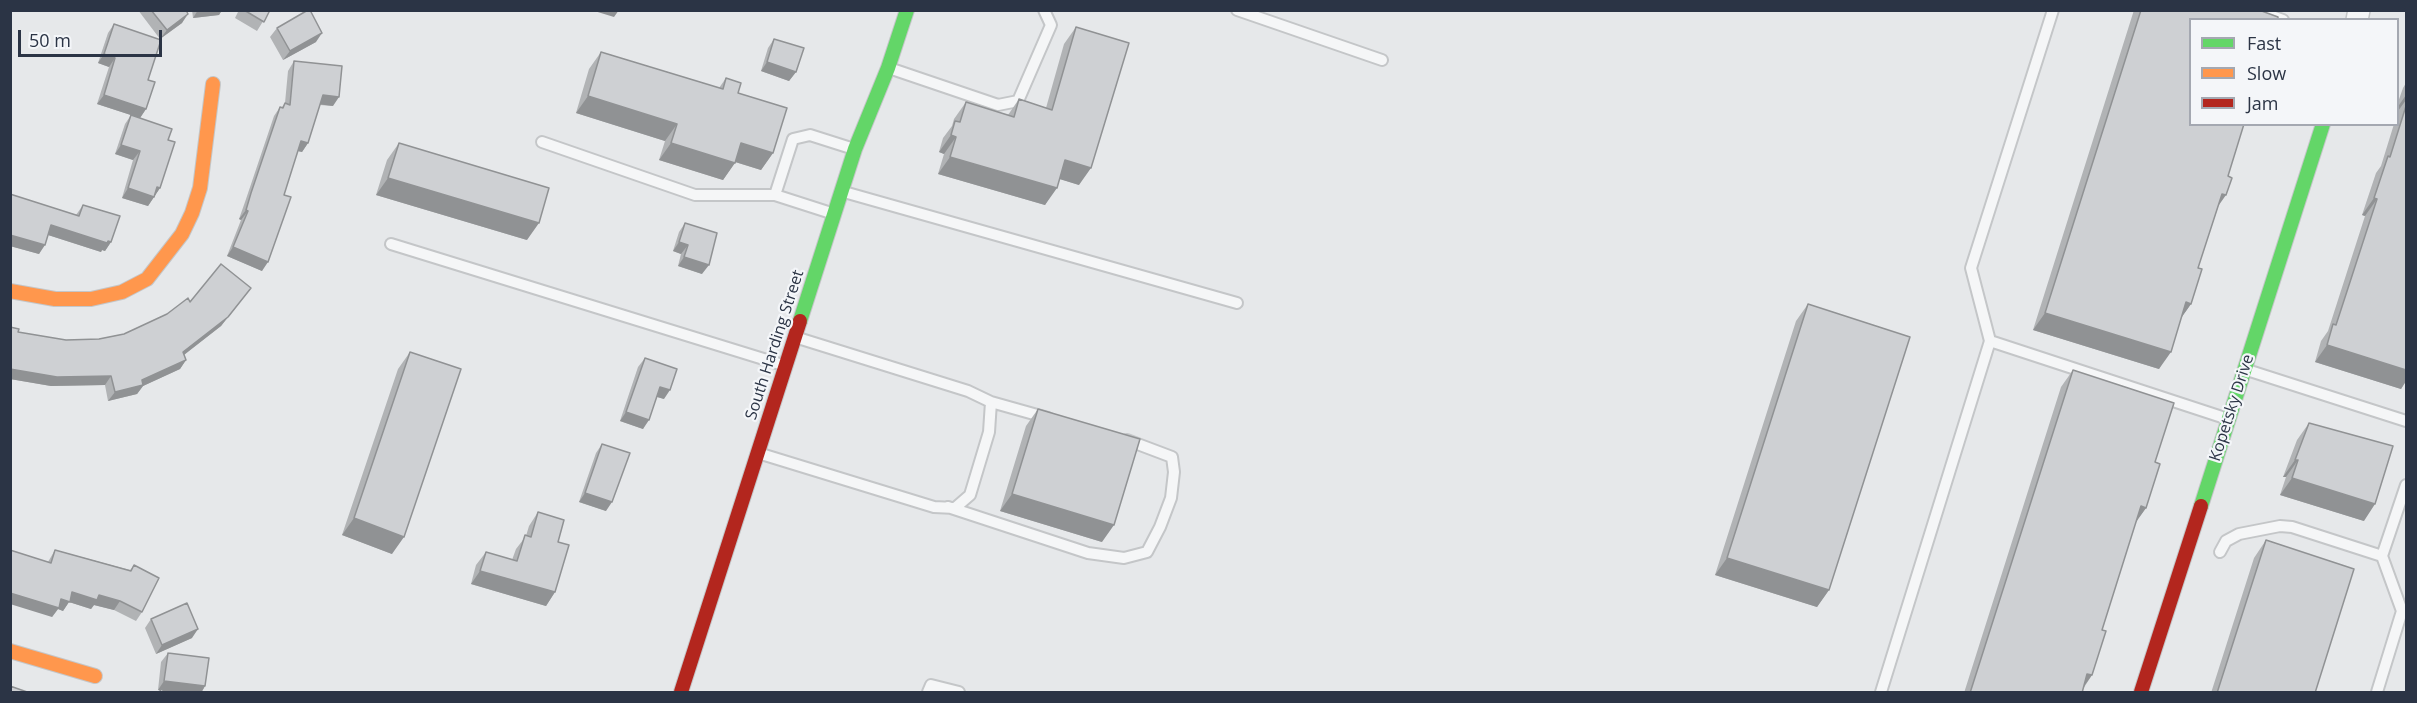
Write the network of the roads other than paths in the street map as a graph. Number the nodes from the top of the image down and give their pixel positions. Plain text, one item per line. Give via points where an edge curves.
1 (907, 10) edge
2 (1044, 10) edge
3 (1238, 10) edge
4 (2053, 10) edge
5 (2255, 10) edge
6 (2277, 18) edge
7 (1382, 60) dead end
8 (888, 68) junction
9 (213, 84) dead end
10 (2322, 126) edge
11 (542, 142) dead end
12 (855, 149) junction
13 (842, 191) junction
14 (775, 195) junction
15 (835, 214) junction
16 (391, 244) dead end
17 (10, 291) edge
18 (1237, 303) dead end
19 (795, 337) junction
20 (1990, 341) junction
21 (786, 366) junction
22 (2244, 369) junction
23 (991, 402) junction
24 (2228, 419) junction
25 (1057, 420) edge
26 (2406, 421) edge
27 (1112, 436) edge
28 (758, 453) junction
29 (2406, 484) edge
30 (948, 507) junction
31 (2220, 552) dead end
32 (2382, 556) junction
33 (10, 651) edge
34 (95, 676) dead end
35 (681, 693) edge
36 (928, 693) edge
37 (959, 693) edge
38 (1881, 693) edge
39 (2141, 693) edge
40 (2377, 693) edge

1 - 8 street, South Harding Street
2 - 8 lane via 1051,25 1018,101 998,105
3 - 7 lane
4 - 20 lane via 1971,268
5 - 6 lane
8 - 12 street, South Harding Street
9 - 17 street via 204,166 192,213 182,234 147,279 122,292 91,299 55,299
10 - 22 street, Kopetsky Drive
11 - 14 lane via 695,195
12 - 13 street, South Harding Street
12 - 14 lane via 810,135 793,139
13 - 15 street, South Harding Street
13 - 18 lane
14 - 15 lane
15 - 19 street, South Harding Street
16 - 21 lane
19 - 21 street, South Harding Street
19 - 23 lane via 968,391
20 - 24 lane
20 - 38 lane
21 - 28 street, South Harding Street
22 - 24 street, Kopetsky Drive
22 - 26 lane
23 - 25 lane
23 - 30 lane via 989,432 970,495 955,507
24 - 39 street, Kopetsky Drive
27 - 30 lane via 1172,457 1171,498 1147,552 1124,558 1088,553
28 - 30 lane via 934,507
28 - 35 street, South Harding Street
29 - 32 lane
31 - 32 lane via 2226,541 2239,534 2280,526
32 - 40 lane via 2402,611
33 - 34 street
36 - 37 lane via 931,684

